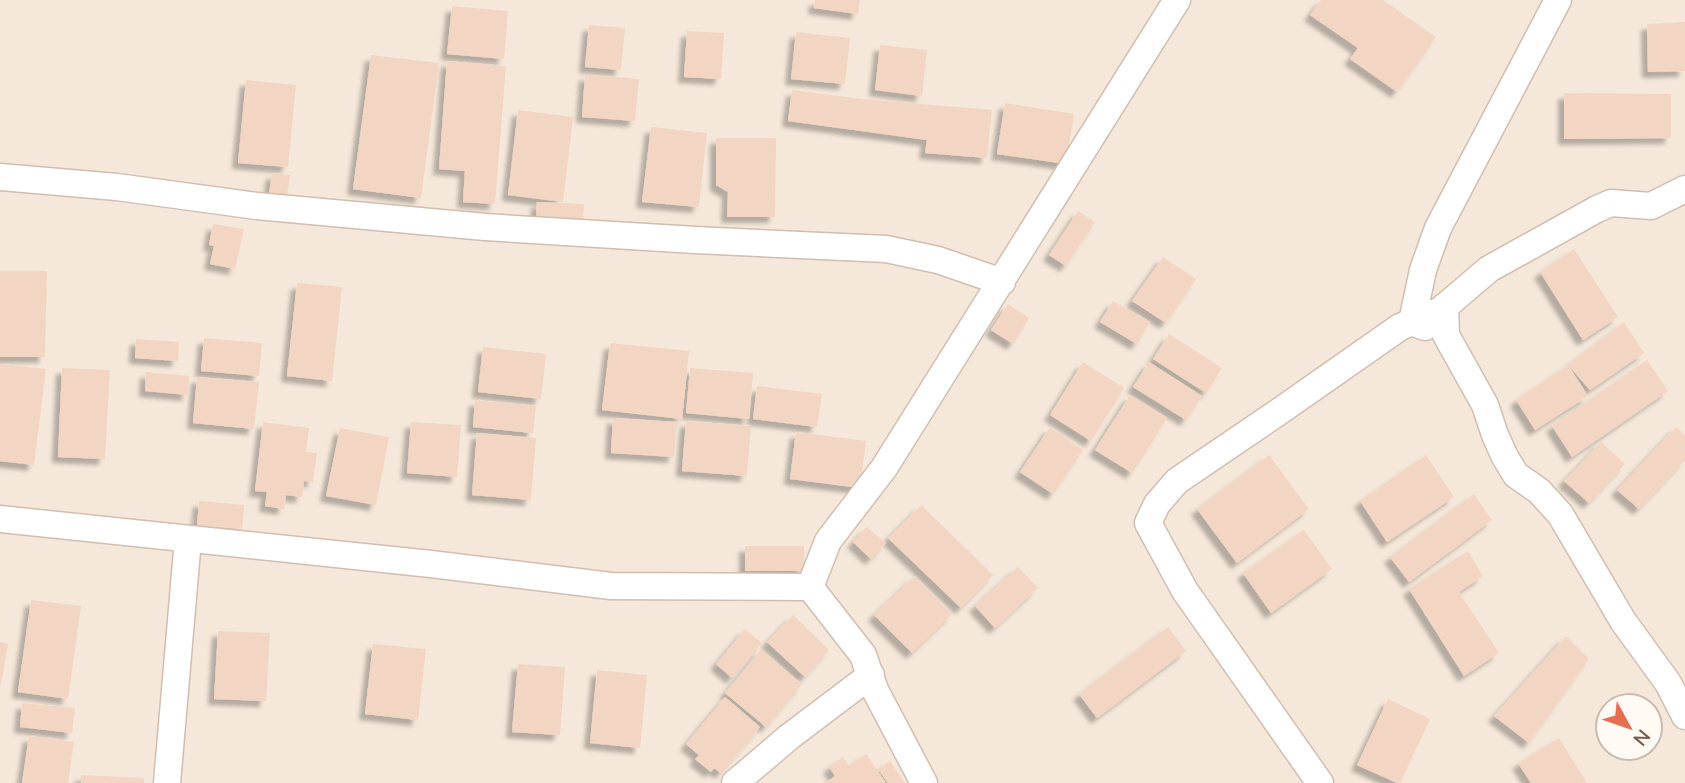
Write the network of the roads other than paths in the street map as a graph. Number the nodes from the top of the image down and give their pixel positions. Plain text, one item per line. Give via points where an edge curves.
1 (1177, 0) edge
2 (1558, 0) edge
3 (0, 177) edge
4 (1685, 189) edge
5 (1002, 282) junction
6 (1445, 306) junction
7 (1412, 322) junction
8 (1446, 335) junction
9 (0, 519) edge
10 (188, 539) junction
11 (810, 587) junction
12 (871, 675) junction
13 (1685, 716) edge
14 (167, 783) edge
15 (735, 783) edge
16 (924, 783) edge
17 (1320, 783) edge

1 - 5 street
2 - 7 street via 1438,228
3 - 5 street via 472,225 886,249 938,260
4 - 6 street via 1651,206 1611,203 1597,209 1489,269
5 - 11 street via 884,468 828,541
6 - 7 street
6 - 8 street
7 - 8 street
7 - 17 street via 1177,481 1148,523 1185,591
8 - 13 street via 1486,405 1495,435 1516,475 1560,514
9 - 10 street
10 - 11 street via 611,586
10 - 14 street
11 - 12 street via 863,655
12 - 15 street
12 - 16 street

